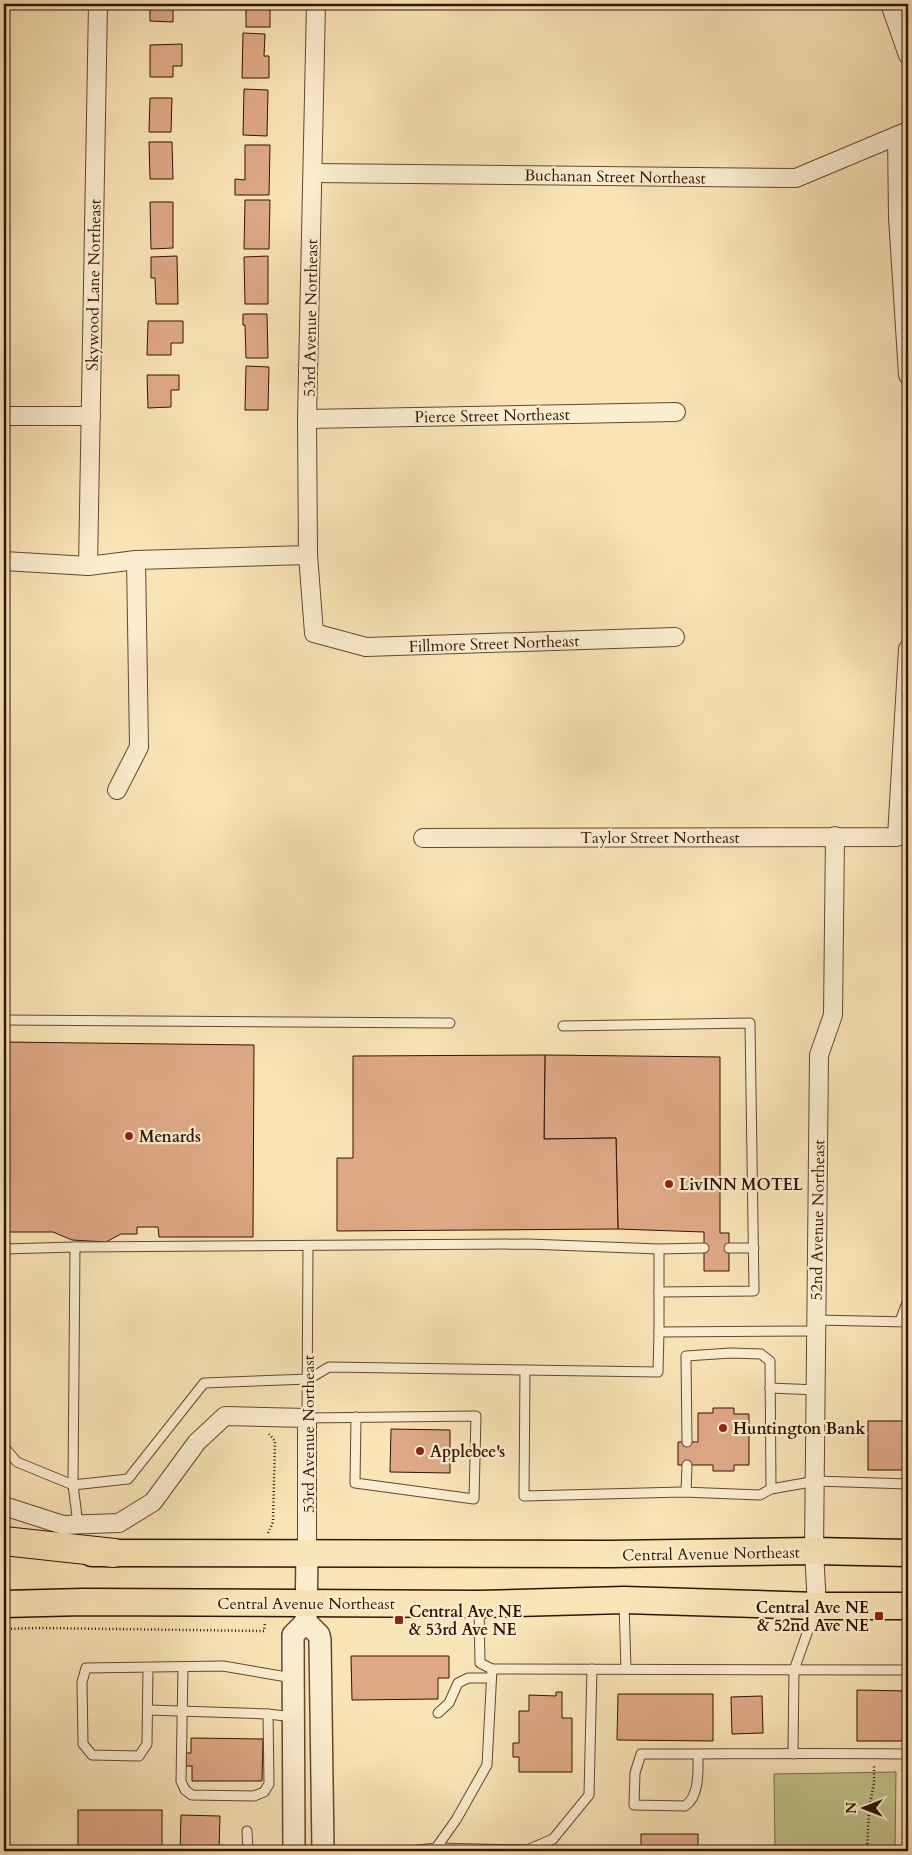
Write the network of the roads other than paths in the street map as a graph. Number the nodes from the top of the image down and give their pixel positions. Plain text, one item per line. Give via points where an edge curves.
1 (98, 4) edge
2 (316, 4) edge
3 (890, 4) edge
4 (908, 54) edge
5 (903, 134) edge
6 (313, 173) junction
7 (908, 375) edge
8 (676, 412) dead end
9 (4, 416) edge
10 (91, 416) junction
11 (307, 419) junction
12 (308, 555) junction
13 (4, 560) edge
14 (136, 560) junction
15 (88, 566) junction
16 (314, 633) joint
17 (675, 637) dead end
18 (908, 649) edge
19 (117, 790) dead end
20 (835, 836) junction
21 (423, 838) dead end
22 (4, 1020) edge
23 (450, 1023) dead end
24 (564, 1026) dead end
25 (308, 1246) junction
26 (75, 1247) junction
27 (704, 1248) dead end
28 (729, 1248) dead end
29 (754, 1248) junction
30 (4, 1249) edge
31 (659, 1249) junction
32 (660, 1292) junction
33 (908, 1300) edge
34 (904, 1321) edge
35 (816, 1325) junction
36 (660, 1332) junction
37 (525, 1370) junction
38 (309, 1380) junction
39 (770, 1388) junction
40 (817, 1390) junction
41 (356, 1417) junction
42 (308, 1418) junction
43 (687, 1442) dead end
44 (4, 1447) edge
45 (687, 1465) dead end
46 (816, 1481) junction
47 (73, 1484) junction
48 (908, 1484) edge
49 (771, 1489) junction
50 (686, 1492) junction
51 (4, 1506) edge
52 (78, 1524) junction
53 (4, 1541) edge
54 (814, 1551) junction
55 (4, 1553) edge
56 (114, 1553) junction
57 (908, 1553) edge
58 (307, 1554) junction
59 (624, 1600) junction
60 (4, 1604) edge
61 (479, 1604) junction
62 (817, 1606) junction
63 (908, 1606) edge
64 (306, 1613) junction
65 (148, 1667) junction
66 (183, 1667) junction
67 (592, 1669) junction
68 (626, 1669) junction
69 (794, 1670) junction
70 (908, 1670) edge
71 (492, 1673) junction
72 (294, 1678) junction
73 (148, 1710) junction
74 (183, 1711) junction
75 (268, 1714) junction
76 (438, 1714) dead end
77 (294, 1717) junction
78 (698, 1754) junction
79 (793, 1754) junction
80 (908, 1754) edge
81 (247, 1831) dead end
82 (436, 1848) junction
83 (248, 1851) edge
84 (294, 1851) edge
85 (323, 1851) edge
86 (409, 1851) edge

1 - 10 street, Skywood Lane Northeast
2 - 6 street, 53rd Avenue Northeast
3 - 4 street
5 - 6 street, Buchanan Street Northeast via 796,178
5 - 7 street via 898,217
6 - 11 street, 53rd Avenue Northeast
8 - 11 street, Pierce Street Northeast
9 - 10 street
10 - 15 street, Skywood Lane Northeast
11 - 12 street, 53rd Avenue Northeast
12 - 14 street
12 - 16 street, 53rd Avenue Northeast
13 - 15 street
14 - 15 street
14 - 19 street via 139,747
16 - 17 street, Fillmore Street Northeast via 366,647
18 - 20 street, Taylor Street Northeast via 897,837
20 - 21 street, Taylor Street Northeast
20 - 35 street, 52nd Avenue Northeast via 833,1015 819,1055
22 - 23 lane
24 - 29 lane via 750,1024
25 - 26 lane
25 - 31 lane via 528,1244
25 - 38 lane, 53rd Avenue Northeast
26 - 30 lane
26 - 47 lane
27 - 31 lane
28 - 29 lane
29 - 32 lane via 754,1291
31 - 32 lane
32 - 36 lane
33 - 34 lane
34 - 35 lane
35 - 36 lane
35 - 40 street, 52nd Avenue Northeast
36 - 37 lane via 658,1372
37 - 38 lane via 329,1367
37 - 50 lane via 524,1496
38 - 42 lane, 53rd Avenue Northeast
38 - 47 lane via 204,1383 128,1479
39 - 40 lane
39 - 43 lane via 770,1361 761,1354 686,1356
39 - 49 lane
40 - 46 street, 52nd Avenue Northeast
41 - 41 lane via 476,1416 474,1499 355,1483
41 - 42 lane
42 - 52 street via 224,1416 197,1442 153,1502 119,1523
42 - 58 street, 53rd Avenue Northeast
44 - 47 lane via 17,1462
45 - 50 lane
46 - 48 lane
46 - 49 lane
46 - 54 street, 52nd Avenue Northeast
47 - 52 lane
49 - 50 lane via 760,1495
51 - 52 street via 63,1525
53 - 56 highway
54 - 57 main road, Central Avenue Northeast
54 - 58 main road, Central Avenue Northeast
54 - 62 street, 52nd Avenue Northeast
55 - 56 main road, Central Avenue Northeast
56 - 58 main road, Central Avenue Northeast
58 - 64 street, 53rd Avenue Northeast
59 - 61 main road, Central Avenue Northeast
59 - 62 main road, Central Avenue Northeast
59 - 68 lane
60 - 64 main road, Central Avenue Northeast via 268,1603
61 - 64 main road, Central Avenue Northeast
61 - 71 lane via 480,1662
62 - 63 main road, Central Avenue Northeast
62 - 69 lane
64 - 72 street via 293,1636
64 - 85 street via 320,1635
65 - 66 lane
65 - 73 lane
65 - 73 lane via 86,1668 82,1682 83,1744 92,1755 139,1756 148,1744
66 - 72 lane via 224,1666
66 - 74 lane
67 - 68 lane
67 - 71 lane
67 - 82 lane via 589,1795 554,1839 527,1850
68 - 69 lane
69 - 70 lane
69 - 79 lane
71 - 76 lane via 458,1683
71 - 82 lane via 487,1765
72 - 77 street
73 - 74 lane
74 - 75 lane
74 - 75 lane via 181,1781 185,1790 200,1796 254,1796 264,1792 269,1784
75 - 77 lane
77 - 84 street
78 - 78 lane via 641,1754 635,1773 634,1805 685,1806 691,1802 698,1775
78 - 79 lane
79 - 80 lane
81 - 83 lane
82 - 86 lane

